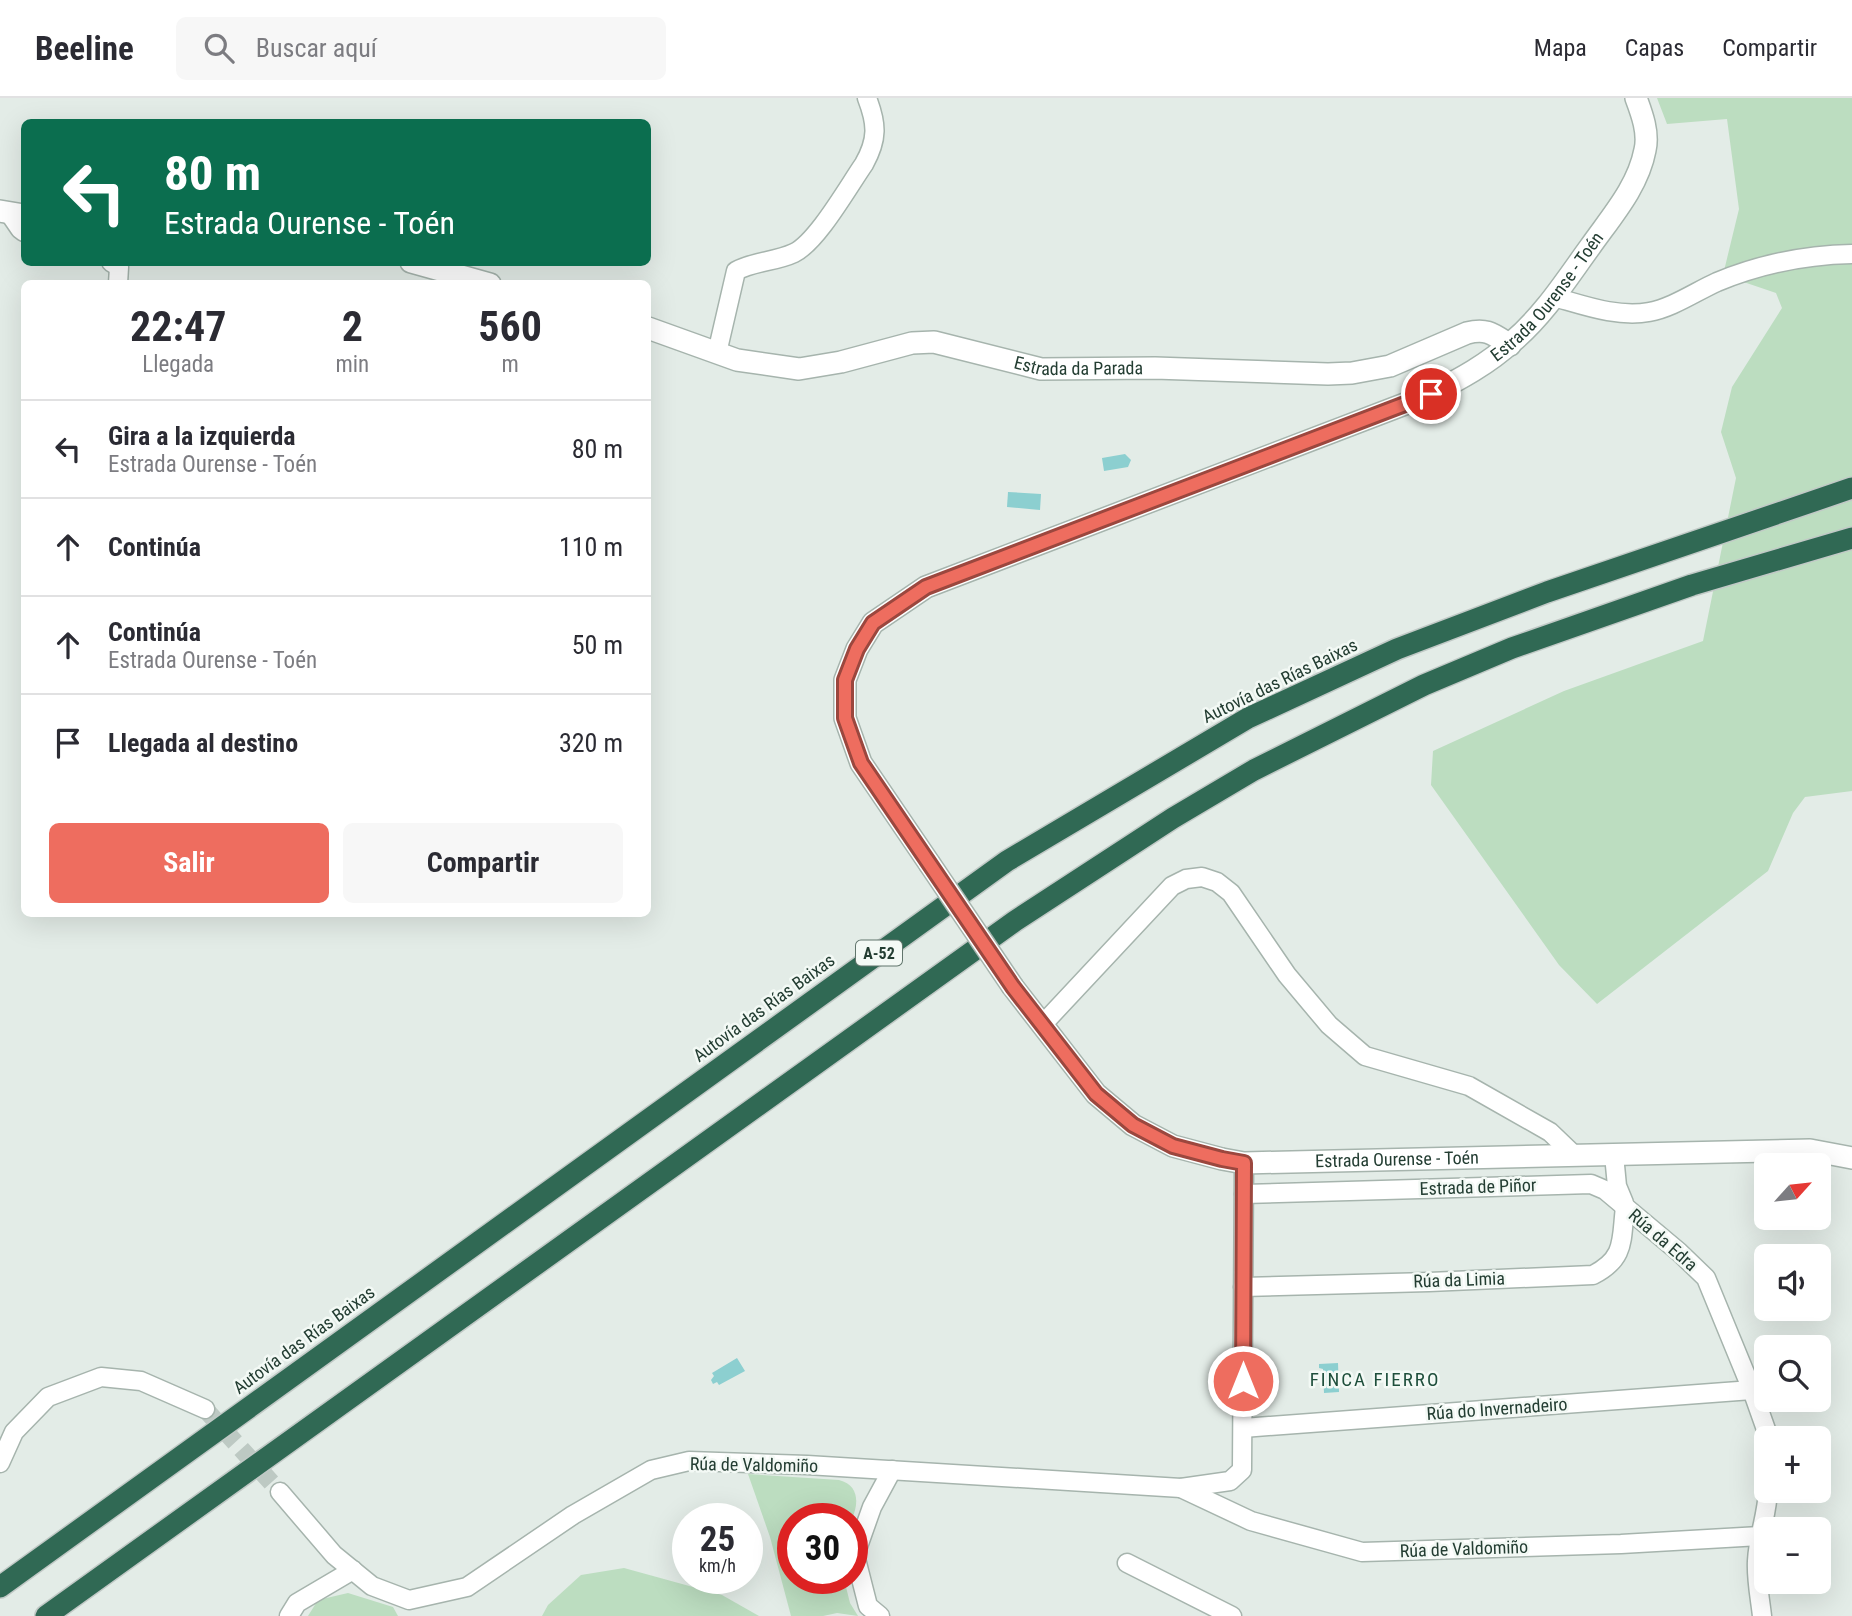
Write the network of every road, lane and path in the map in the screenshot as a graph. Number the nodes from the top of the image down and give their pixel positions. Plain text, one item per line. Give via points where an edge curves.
1 (867, 98) edge
2 (1636, 98) edge
3 (11, 213) edge
4 (21, 230) edge
5 (1852, 254) edge
6 (425, 266) edge
7 (476, 280) edge
8 (1554, 297) junction
9 (651, 329) edge
10 (1510, 345) junction
11 (717, 353) junction
12 (1852, 488) edge
13 (1852, 538) edge
14 (1043, 1024) junction
15 (1614, 1154) junction
16 (1574, 1155) junction
17 (1852, 1158) edge
18 (1323, 1161) junction
19 (1244, 1163) junction
20 (1324, 1192) junction
21 (1244, 1194) junction
22 (1626, 1207) junction
23 (1243, 1287) junction
24 (1752, 1390) junction
25 (205, 1409) tunnel mouth
26 (1765, 1426) edge
27 (1243, 1428) junction
28 (0, 1462) edge
29 (892, 1470) junction
30 (1181, 1488) junction
31 (281, 1492) tunnel mouth
32 (1754, 1535) edge
33 (1128, 1563) dead end
34 (353, 1570) junction
35 (0, 1587) edge
36 (1757, 1594) edge
37 (1757, 1615) edge
38 (46, 1616) edge
39 (289, 1616) edge
40 (880, 1616) edge
41 (1232, 1616) edge

1 - 11 street via 876,133 864,164 806,246 736,271
2 - 8 street, Estrada Ourense - Toén via 1646,148 1639,172
3 - 4 street
5 - 8 street via 1766,265 1647,313 1620,313
6 - 7 street
8 - 10 street, Estrada Ourense - Toén
9 - 11 street, Estrada da Parada
10 - 11 street, Estrada da Parada via 1480,330 1390,366 1328,374 1041,369 934,342 799,369 760,365
10 - 14 street, Estrada Ourense - Toén, bridge via 1470,374 1431,394 926,587 873,623 845,680 845,718 861,763
12 - 35 highway, Autovía das Rías Baixas / A-52 via 1547,592 1409,645 1236,725 1007,861
13 - 38 highway via 1692,585 1512,648 1424,685 1266,764 1173,818 1015,921
14 - 16 street via 1172,887 1202,877 1231,893 1287,975 1329,1025 1365,1056 1469,1086 1550,1132
14 - 19 street, Estrada Ourense - Toén via 1096,1094 1133,1125 1173,1146
15 - 16 street, Estrada Ourense - Toén
15 - 17 street, Estrada Ourense - Toén via 1810,1150
15 - 22 street, Rúa da Edra via 1617,1186
16 - 18 street, Estrada Ourense - Toén
18 - 19 street, Estrada Ourense - Toén
18 - 20 street
19 - 21 street
20 - 21 street, Estrada de Piñor
20 - 22 street, Estrada de Piñor via 1591,1184
21 - 23 street
22 - 23 street, Rúa da Limia via 1619,1254 1593,1275
22 - 24 street, Rúa da Edra via 1706,1278
23 - 27 street
24 - 26 street, Rúa da Edra
24 - 27 street, Rúa do Invernadeiro
25 - 28 street via 141,1381 101,1377 48,1397 14,1432
27 - 30 street, Rúa de Valdomiño via 1242,1470 1230,1481
29 - 30 street, Rúa de Valdomiño
29 - 34 street, Rúa de Valdomiño via 689,1461 651,1470 573,1515 467,1587 409,1600 372,1586
29 - 40 street via 872,1507 855,1555 868,1606
30 - 32 street, Rúa de Valdomiño via 1251,1521 1362,1552
31 - 34 street, Rúa de Valdomiño via 334,1555
33 - 41 street
34 - 39 street via 297,1603
36 - 37 street

